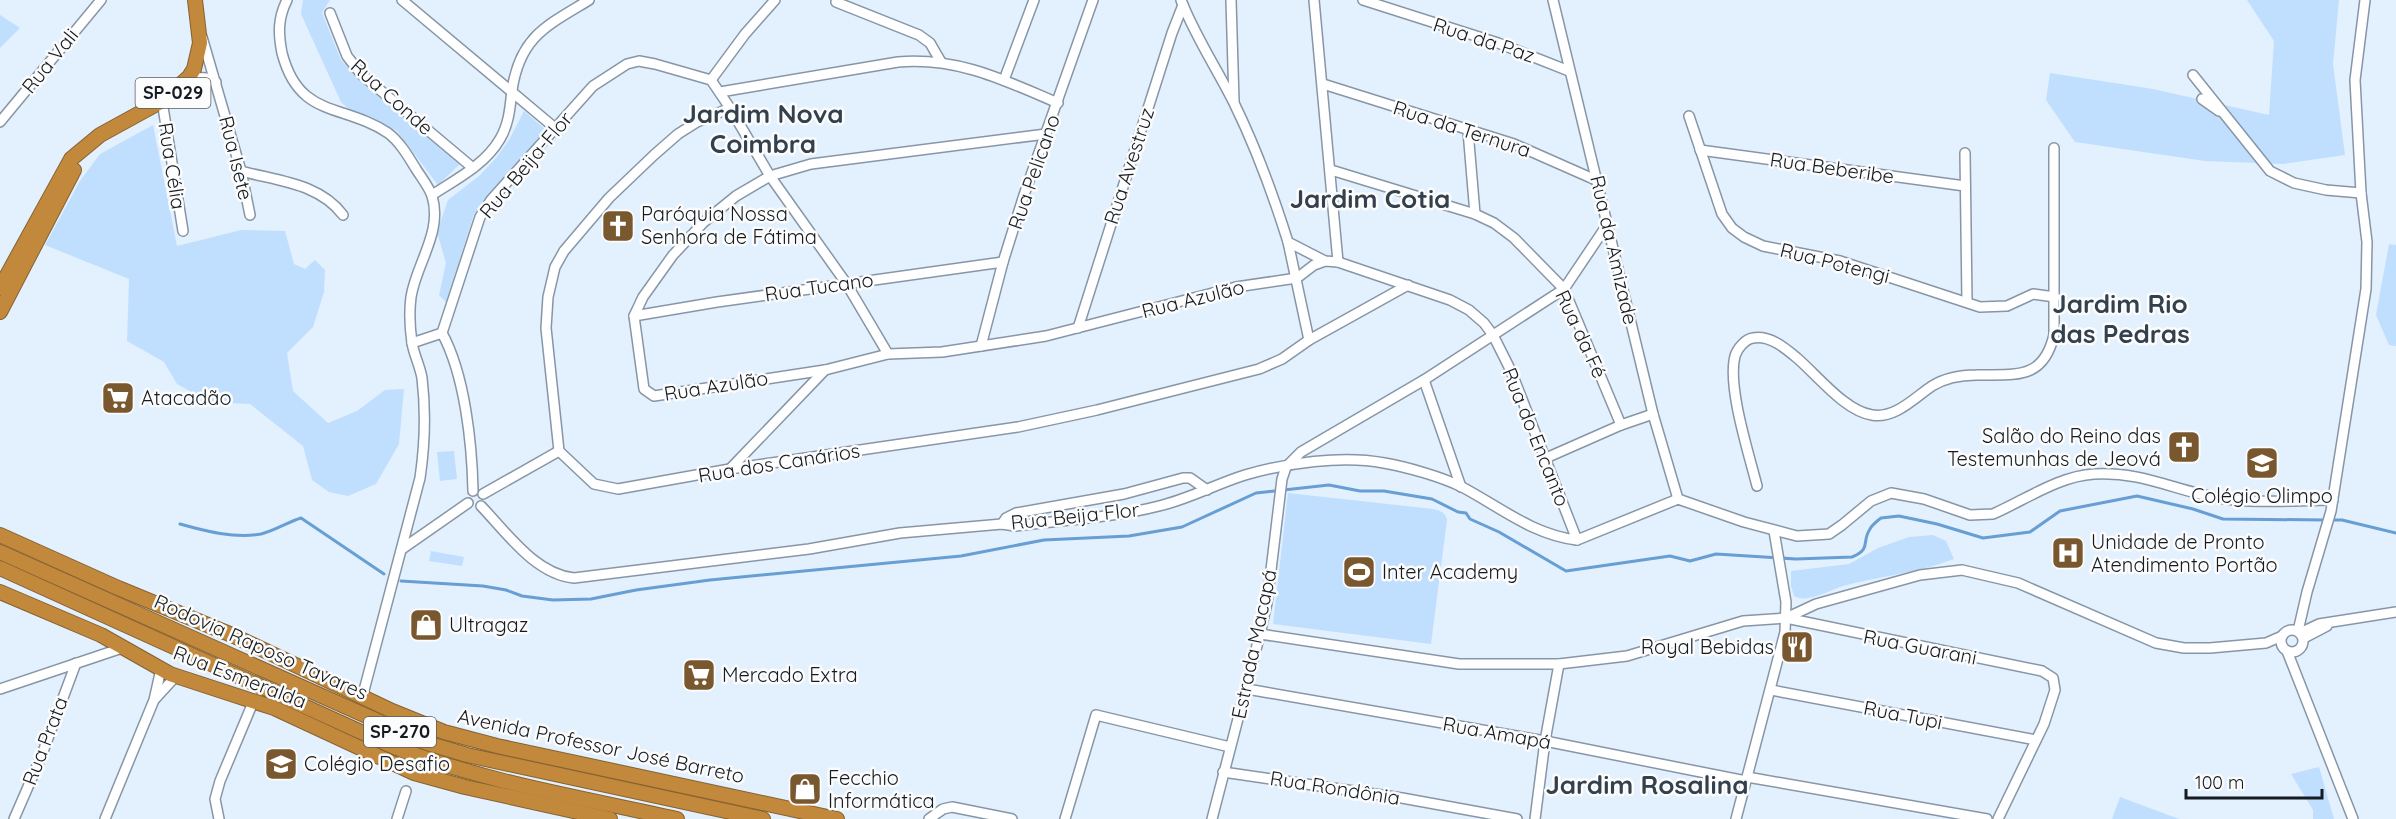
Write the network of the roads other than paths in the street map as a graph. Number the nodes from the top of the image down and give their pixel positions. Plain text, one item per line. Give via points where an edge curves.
1 (101, 0) edge
2 (195, 0) edge
3 (287, 0) edge
4 (402, 0) edge
5 (589, 0) edge
6 (775, 0) edge
7 (1034, 0) edge
8 (1093, 0) edge
9 (1231, 0) edge
10 (1314, 0) edge
11 (1364, 0) edge
12 (1553, 0) edge
13 (2364, 0) edge
14 (836, 2) dead end
15 (1182, 3) edge
16 (330, 13) dead end
17 (1193, 29) junction
18 (200, 32) junction
19 (1172, 33) junction
20 (941, 62) junction
21 (1569, 70) junction
22 (2193, 75) dead end
23 (189, 77) junction
24 (711, 80) junction
25 (1004, 80) junction
26 (216, 82) junction
27 (1323, 84) junction
28 (720, 92) junction
29 (512, 93) junction
30 (2202, 99) dead end
31 (162, 102) junction
32 (1058, 103) junction
33 (1234, 103) junction
34 (730, 108) junction
35 (1689, 116) dead end
36 (2230, 119) junction
37 (0, 122) edge
38 (555, 128) junction
39 (1468, 131) junction
40 (1046, 134) junction
41 (86, 146) junction
42 (2054, 148) dead end
43 (1700, 150) junction
44 (1965, 153) dead end
45 (473, 168) junction
46 (1331, 170) junction
47 (241, 171) junction
48 (770, 176) junction
49 (1598, 181) junction
50 (1965, 186) junction
51 (2361, 193) junction
52 (432, 195) junction
53 (1475, 214) junction
54 (250, 215) dead end
55 (343, 215) dead end
56 (1607, 225) junction
57 (183, 231) dead end
58 (1288, 242) junction
59 (1325, 261) junction
60 (1338, 261) junction
61 (1003, 262) junction
62 (1297, 278) junction
63 (846, 283) junction
64 (1408, 285) junction
65 (0, 288) edge
66 (1564, 290) junction
67 (2055, 297) junction
68 (1967, 302) junction
69 (1, 307) edge
70 (634, 316) junction
71 (1078, 328) junction
72 (442, 333) junction
73 (1493, 335) junction
74 (1309, 340) junction
75 (412, 343) junction
76 (981, 346) junction
77 (888, 354) junction
78 (825, 370) junction
79 (1424, 380) junction
80 (1653, 414) junction
81 (1621, 425) junction
82 (559, 452) junction
83 (1546, 458) junction
84 (1286, 466) junction
85 (730, 469) junction
86 (1461, 486) junction
87 (1757, 486) dead end
88 (1207, 490) junction
89 (472, 491) junction
90 (483, 494) junction
91 (1678, 500) junction
92 (2333, 500) junction
93 (468, 503) junction
94 (481, 506) junction
95 (1002, 524) junction
96 (1774, 531) junction
97 (0, 535) edge
98 (1577, 540) junction
99 (402, 549) junction
100 (0, 552) edge
101 (0, 568) edge
102 (59, 579) junction
103 (0, 592) edge
104 (2396, 612) edge
105 (1786, 618) junction
106 (1260, 634) junction
107 (2292, 637) junction
108 (125, 647) junction
109 (2298, 651) junction
110 (76, 663) junction
111 (1559, 664) junction
112 (161, 669) junction
113 (176, 676) junction
114 (2300, 681) junction
115 (0, 689) edge
116 (1247, 689) junction
117 (1770, 690) junction
118 (362, 698) junction
119 (153, 700) junction
120 (254, 700) junction
121 (2036, 740) junction
122 (1545, 741) junction
123 (1230, 747) junction
124 (1223, 772) junction
125 (1747, 779) junction
126 (406, 791) dead end
127 (108, 817) edge
128 (14, 819) edge
129 (219, 819) edge
130 (397, 819) edge
131 (610, 819) edge
132 (677, 819) edge
133 (763, 819) edge
134 (837, 819) edge
135 (929, 819) edge
136 (1012, 819) edge
137 (1065, 819) edge
138 (1212, 819) edge
139 (1517, 819) edge
140 (1535, 819) edge
141 (1736, 819) edge
142 (1987, 819) edge
143 (1998, 819) edge
144 (2353, 819) edge

1 - 37 street, Rua Vali
2 - 18 highway, SP-029
3 - 52 street via 278,22 280,45 289,75 300,91 331,110 390,135
4 - 29 street
5 - 29 street via 532,38 521,54
6 - 24 street
7 - 25 street
8 - 32 street, Rua Pelicano
9 - 33 street
10 - 27 street
11 - 21 street, Rua da Paz
12 - 21 street, Rua da Amizade
13 - 51 street via 2355,80
14 - 20 street via 919,35 930,43
15 - 17 street
15 - 19 street, Rua Avestruz
16 - 45 street, Rua Conde via 347,56 361,74
17 - 19 street via 1187,27
17 - 33 street
18 - 23 highway, SP-029 via 199,55
18 - 26 street, Rua Isete
19 - 71 street, Rua Avestruz
20 - 25 street
20 - 28 street via 898,62
21 - 49 street, Rua da Amizade
22 - 36 street
23 - 26 street
23 - 31 highway, SP-029
24 - 28 street
24 - 38 street, Rua Beija-Flor via 655,63 627,64 593,86
25 - 32 street
26 - 47 street, Rua Isete
27 - 39 street, Rua da Ternura
27 - 46 street
28 - 34 street
29 - 38 street
29 - 45 street via 512,105 500,139
30 - 36 street
31 - 41 highway, SP-029
31 - 57 street, Rua Célia
32 - 40 street, Rua Pelicano
33 - 58 street via 1267,178
34 - 48 street
34 - 82 street via 678,134 654,154 609,198 555,267 546,328
35 - 43 street, Rua Potengi
36 - 51 street via 2262,162 2281,177 2294,183
38 - 72 street, Rua Beija-Flor via 480,217
39 - 49 street, Rua da Ternura via 1514,144
39 - 53 street
40 - 48 street via 811,164
40 - 61 street, Rua Pelicano
41 - 65 highway, SP-029 via 63,170
41 - 69 highway, SP-029
42 - 67 street
43 - 50 street, Rua Beberibe
43 - 68 street, Rua Potengi via 1722,214 1744,237 1763,246 1840,261
44 - 50 street
45 - 52 street
46 - 53 street, Rua da Fé
46 - 60 street
47 - 54 street, Rua Isete
47 - 55 street via 310,190 334,203
48 - 63 street
48 - 70 street via 736,196 704,222 667,263
49 - 56 street, Rua da Amizade
50 - 68 street
51 - 92 street via 2367,242 2366,289
52 - 75 street via 433,223 428,249 411,296
53 - 66 street, Rua da Fé via 1514,238
56 - 66 street, Rua Beija Flor
56 - 80 street, Rua da Amizade
58 - 59 street
58 - 62 street
59 - 60 street, Rua do Encanto
59 - 62 street, Rua Azulão
60 - 64 street, Rua do Encanto
61 - 63 street, Rua Tucano
61 - 76 street, Rua Pelicano
62 - 71 street, Rua Azulão via 1236,287
62 - 74 street
63 - 70 street, Rua Tucano
63 - 77 street
64 - 73 street, Rua do Encanto via 1469,310
64 - 74 street, Rua dos Canários
66 - 73 street, Rua Beija Flor
66 - 81 street, Rua da Fé
67 - 68 street, Rua Potengi via 2032,294 1995,308
67 - 87 street via 2054,335 2036,368 2020,375 1949,378 1894,412 1875,416 1847,404 1777,343 1762,337 1750,338 1735,355 1735,390
70 - 78 street, Rua Azulão via 644,389 654,396
71 - 76 street, Rua Azulão
72 - 75 street
72 - 89 street via 458,371 471,456
73 - 79 street, Rua Beija Flor
73 - 83 street, Rua do Encanto
74 - 85 street, Rua dos Canários via 1260,369 1097,410 980,434
75 - 99 street via 421,375 425,447
76 - 77 street, Rua Azulão
77 - 78 street, Rua Azulão
78 - 85 street
79 - 84 street, Rua Beija Flor via 1301,452
79 - 86 street
80 - 81 street
80 - 91 street, Rua da Amizade
81 - 83 street
82 - 85 street, Rua dos Canários via 594,484 618,489
82 - 90 street
83 - 98 street, Rua do Encanto
84 - 86 street via 1365,460
84 - 88 street, Rua Beija Flor
84 - 106 street, Estrada Macapá
86 - 98 street via 1537,529
88 - 95 street, Rua Beija Flor via 1132,512 1015,526
88 - 95 street via 1197,481 1183,478 1124,494 1016,513
89 - 90 street
89 - 93 street
90 - 94 street
91 - 96 street
91 - 98 street
92 - 96 street via 2242,501 2134,475 2094,474 2065,480 1993,514 1970,515 1924,499 1891,493 1871,501 1828,534 1797,536
92 - 107 street
93 - 94 street
93 - 99 street
94 - 95 street, Rua Beija Flor via 531,557 553,573 574,578 809,549 900,533
96 - 105 street
97 - 118 highway, Avenida Professor José Barreto via 212,626
99 - 118 street
100 - 102 highway, SP-270
101 - 132 highway, Rodovia Raposo Tavares / SP-270 via 425,759
102 - 118 highway via 115,598 319,686
102 - 133 highway, Rodovia Raposo Tavares / SP-270 via 427,743
103 - 108 highway, Rua Esmeralda
104 - 107 street via 2332,623
105 - 107 street via 1816,604 1908,578 1962,570 2018,583 2156,643 2210,648
105 - 111 street via 1743,621 1627,656
105 - 117 street
105 - 121 street, Rua Guarani via 2042,671 2053,678 2055,690
106 - 111 street via 1459,664
106 - 116 street, Estrada Macapá
107 - 109 street
107 - 109 street via 2303,645
107 - 114 street
108 - 110 street
108 - 112 highway, Rua Esmeralda
109 - 114 street
110 - 115 street
110 - 128 street, Rua Prata
111 - 122 street
112 - 113 highway, Rua Esmeralda
112 - 119 street
113 - 119 street
113 - 120 highway, Rua Esmeralda
114 - 144 street
116 - 122 street, Rua Amapá
116 - 123 street, Estrada Macapá
117 - 121 street, Rua Tupi
117 - 125 street
118 - 134 highway, Avenida Professor José Barreto via 467,738
119 - 127 street
120 - 129 street via 217,790
120 - 131 highway, Rua Esmeralda via 414,773
121 - 143 street
122 - 125 street, Rua Amapá
122 - 140 street
123 - 124 street, Estrada Macapá
123 - 137 street via 1096,715
124 - 138 street, Estrada Macapá
124 - 139 street, Rua Rondônia
125 - 141 street
125 - 142 street, Rua Amapá
126 - 130 street
135 - 136 street via 952,807

